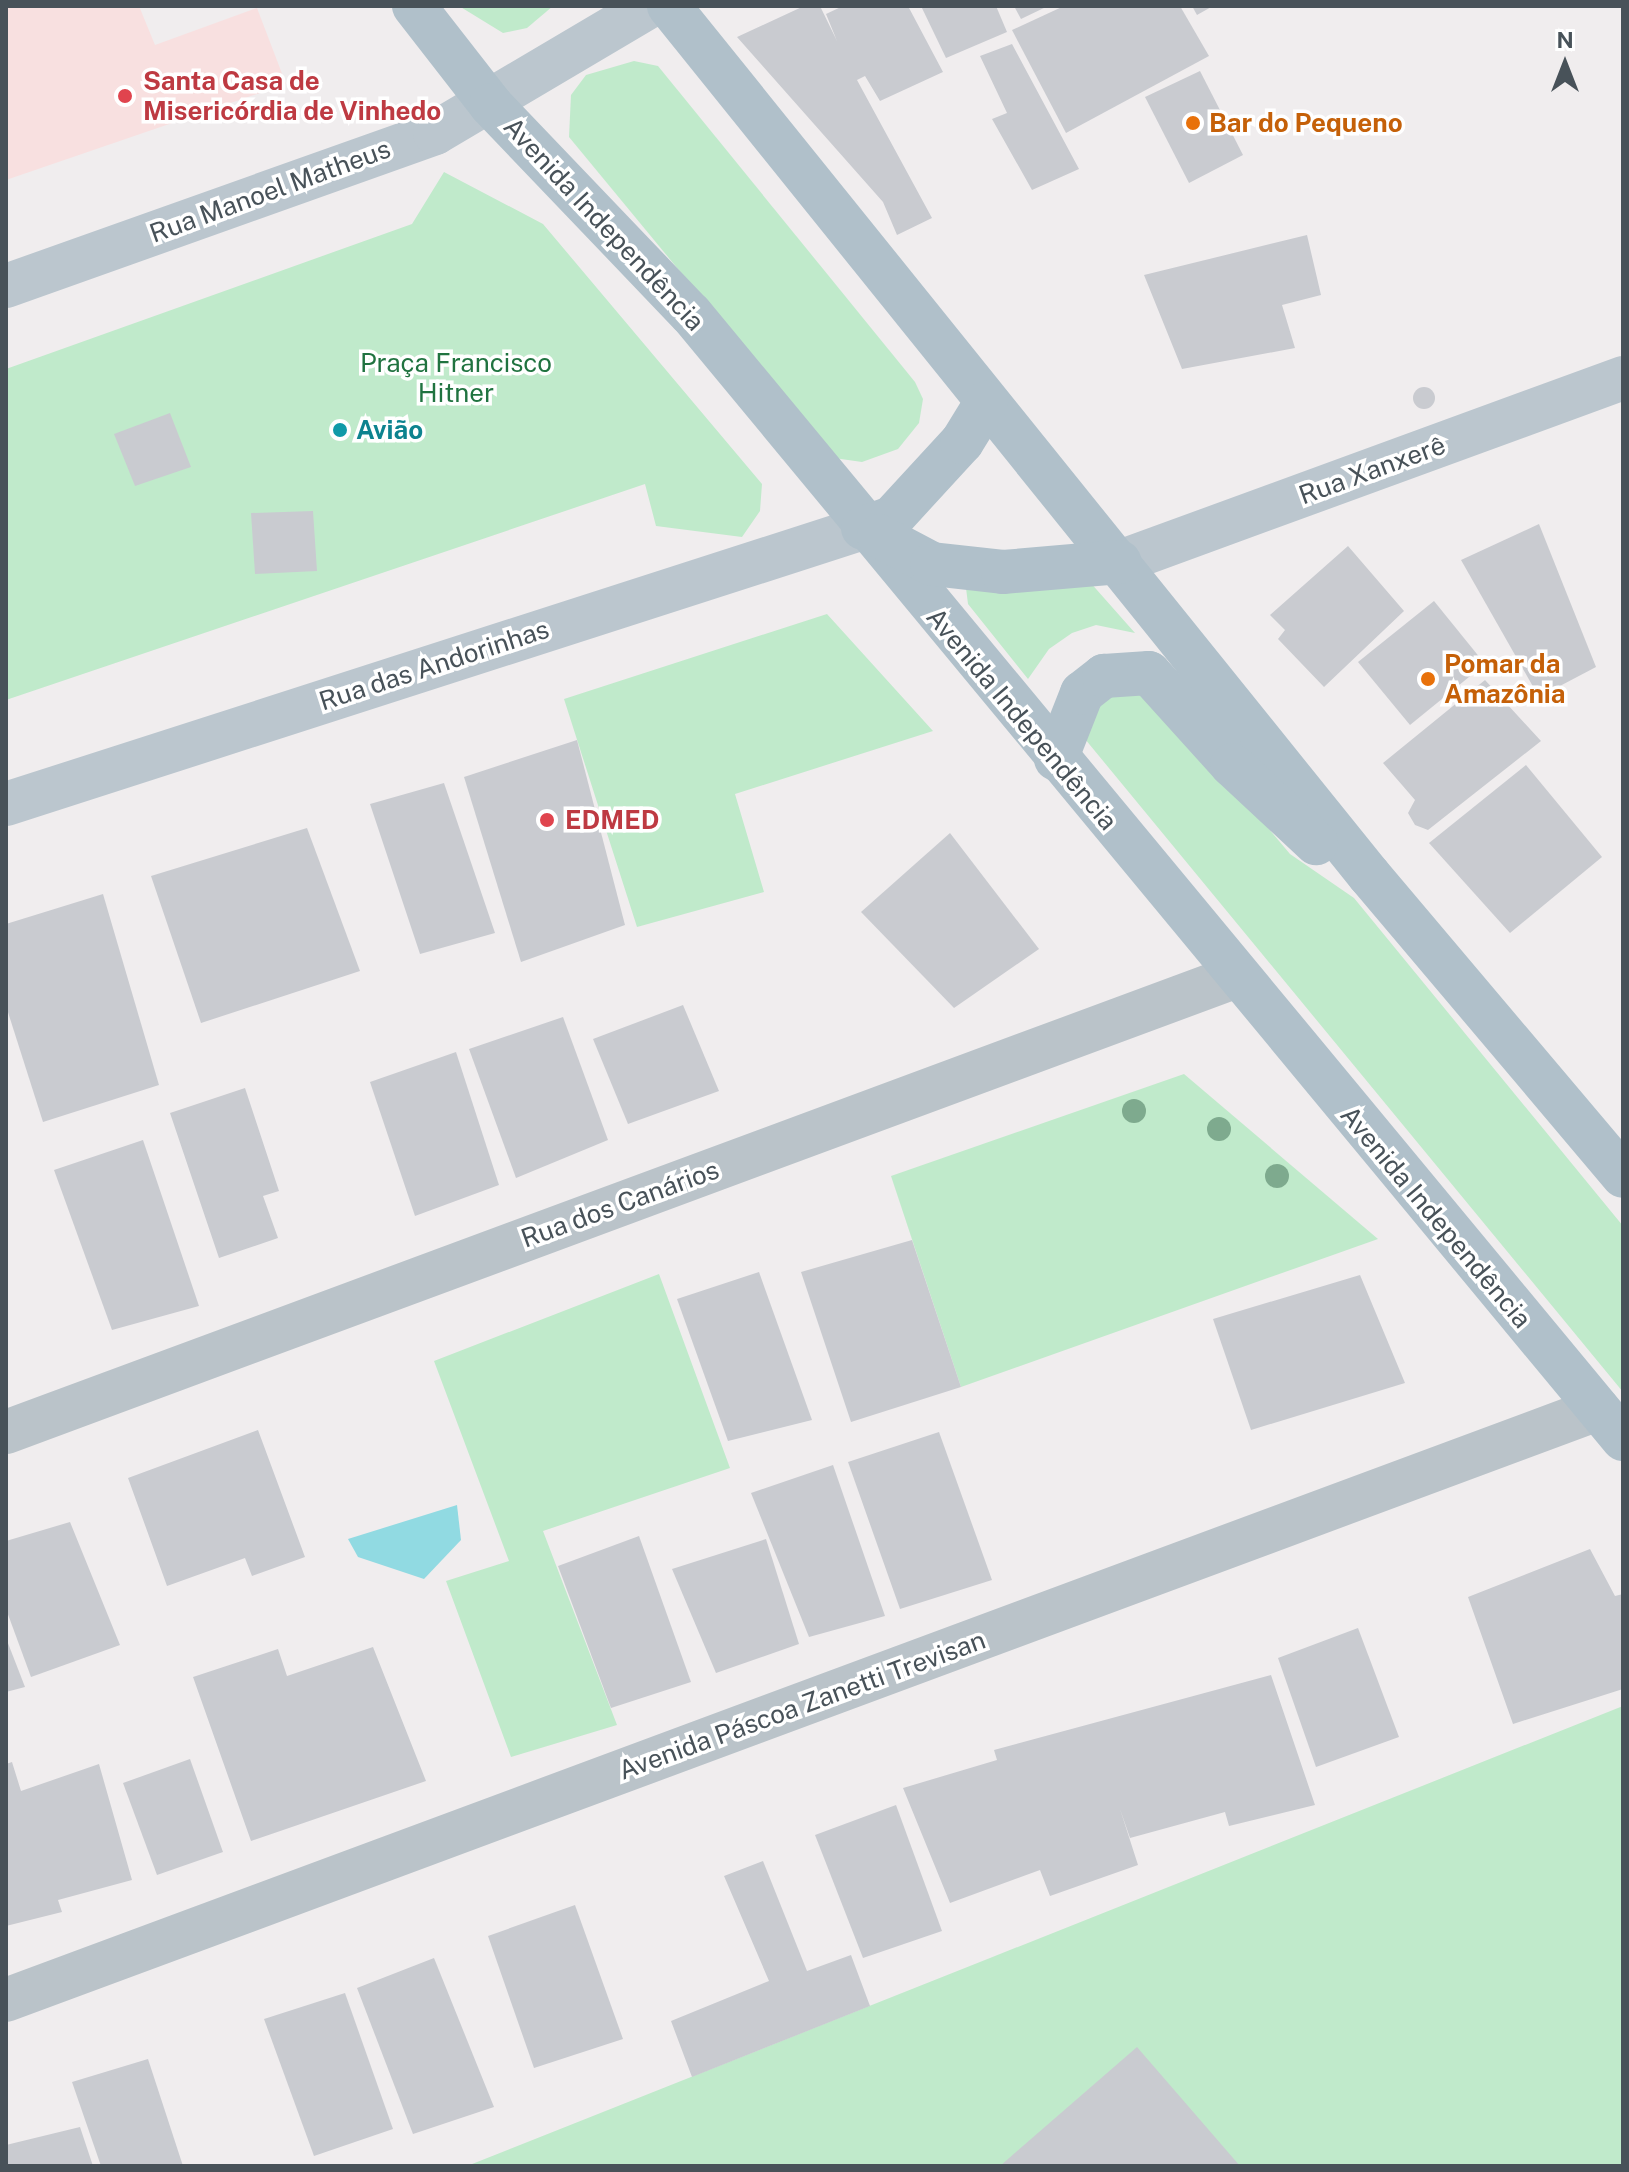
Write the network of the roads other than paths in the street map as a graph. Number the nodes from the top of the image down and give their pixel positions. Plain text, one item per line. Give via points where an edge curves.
1 (414, 6) edge
2 (650, 6) edge
3 (669, 6) edge
4 (491, 105) junction
5 (6, 286) edge
6 (1623, 378) edge
7 (986, 403) junction
8 (863, 528) junction
9 (1120, 562) junction
10 (1056, 759) junction
11 (6, 804) edge
12 (1369, 875) junction
13 (1234, 977) junction
14 (1623, 1176) edge
15 (1610, 1424) edge
16 (6, 1432) edge
17 (6, 2000) edge

1 - 4 main road, Avenida Independência
2 - 4 main road, Rua Manoel Matheus
3 - 7 main road
4 - 5 main road, Rua Manoel Matheus via 435,133
4 - 8 main road, Avenida Independência via 691,314
6 - 9 main road, Rua Xanxerê
7 - 8 main road via 962,442 892,518
7 - 9 main road
8 - 9 main road via 932,564 1003,572
8 - 10 main road, Avenida Independência
8 - 11 main road, Rua das Andorinhas
9 - 12 main road
10 - 12 main road via 1082,693 1104,676 1149,673 1283,813
10 - 13 main road, Avenida Independência
12 - 14 main road
13 - 15 main road, Avenida Independência
13 - 16 street, Rua dos Canários
15 - 17 street, Avenida Páscoa Zanetti Trevisan

